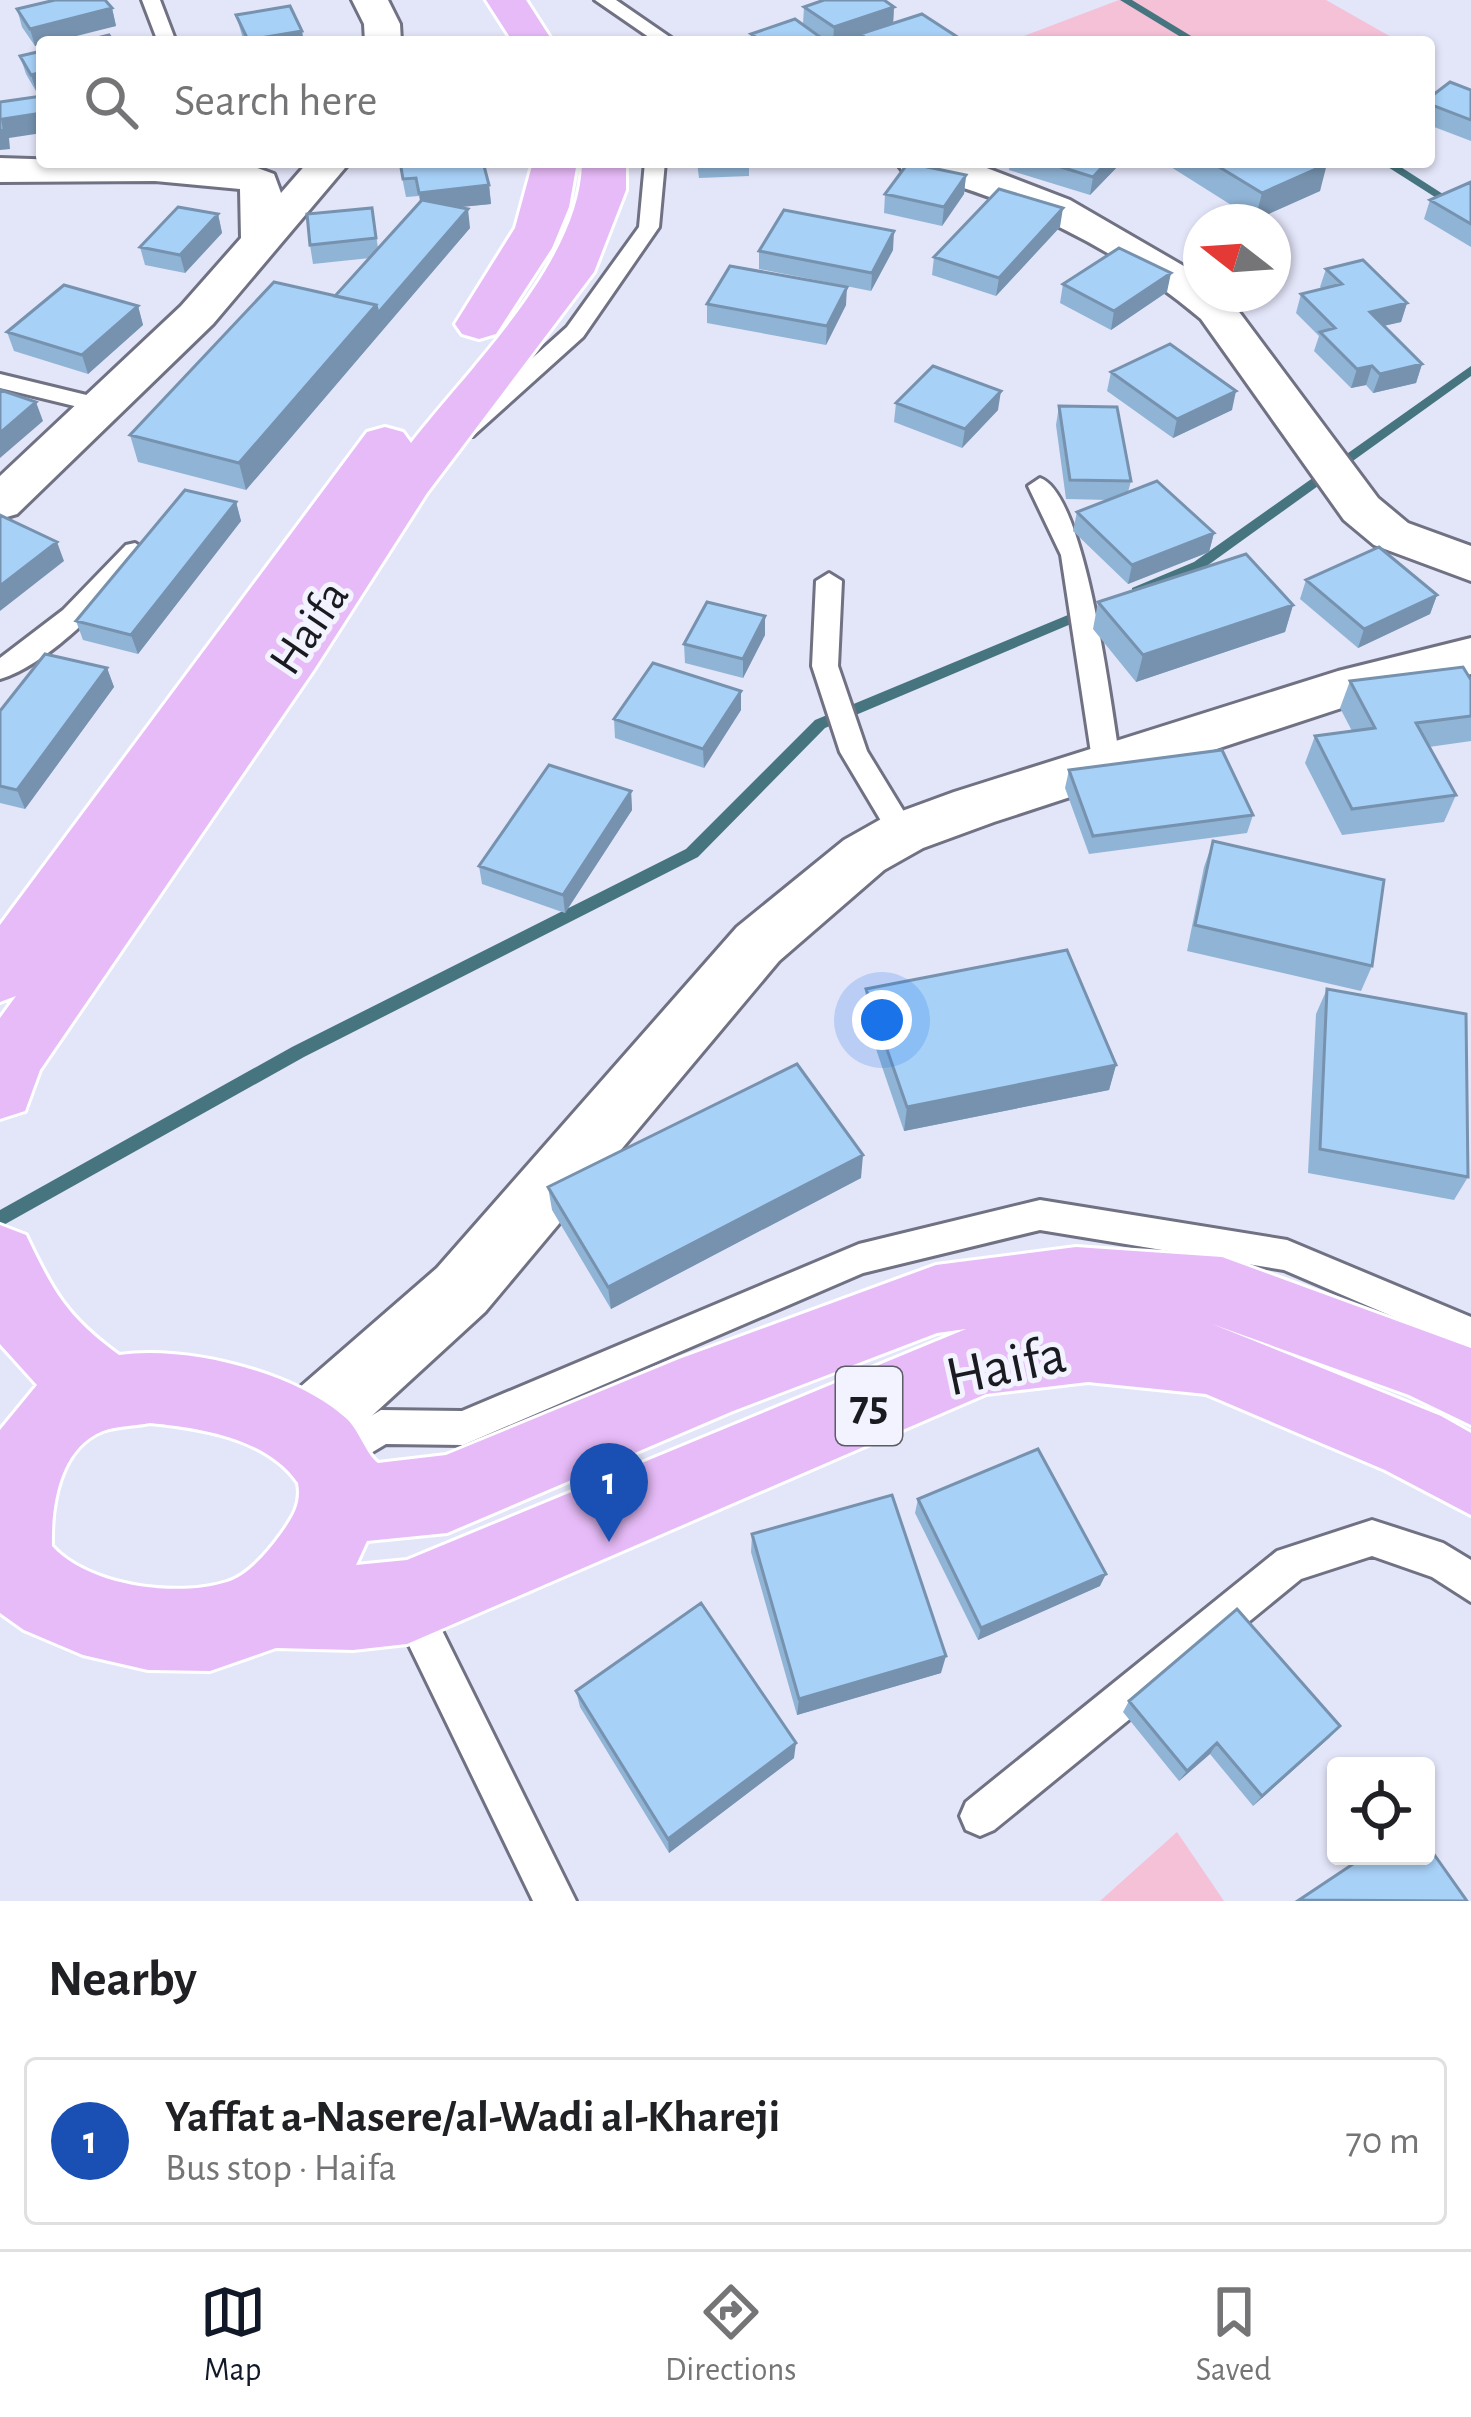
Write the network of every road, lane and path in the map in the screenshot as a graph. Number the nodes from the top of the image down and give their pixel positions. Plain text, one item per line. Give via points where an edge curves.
1 (151, 0) edge
2 (370, 0) edge
3 (506, 0) edge
4 (604, 0) edge
5 (165, 36) edge
6 (383, 36) edge
7 (529, 36) edge
8 (659, 36) edge
9 (325, 168) edge
10 (554, 168) edge
11 (604, 168) edge
12 (654, 168) edge
13 (940, 168) edge
14 (0, 170) edge
15 (262, 242) junction
16 (0, 381) edge
17 (99, 405) junction
18 (407, 483) junction
19 (1040, 486) dead end
20 (0, 503) edge
21 (157, 526) edge
22 (1458, 551) edge
23 (829, 581) dead end
24 (0, 670) edge
25 (1461, 671) edge
26 (1107, 766) junction
27 (903, 832) junction
28 (0, 975) edge
29 (0, 1090) edge
30 (0, 1258) edge
31 (1471, 1334) edge
32 (1471, 1388) edge
33 (110, 1393) junction
34 (324, 1464) junction
35 (1471, 1476) edge
36 (6, 1534) edge
37 (1471, 1583) edge
38 (407, 1602) junction
39 (271, 1606) junction
40 (980, 1816) dead end
41 (555, 1901) edge

1 - 5 lane
2 - 6 street
3 - 7 highway
4 - 8 lane
9 - 15 street
10 - 28 highway, Haifa via 522,266 365,467
11 - 18 highway, Haifa via 604,190 570,272
12 - 18 lane via 649,227 575,332
13 - 22 street via 1055,209 1190,288 1216,310 1361,508 1391,534
14 - 15 street via 252,178 260,183
15 - 17 street
16 - 17 lane
17 - 20 street
18 - 29 highway, Haifa via 8,1061
19 - 26 lane via 1073,554
21 - 24 lane via 88,605
23 - 27 lane via 825,666 854,752
25 - 26 street via 1357,684
26 - 27 street
27 - 34 street via 758,944 461,1290
30 - 33 highway via 17,1311 53,1352
31 - 34 lane via 1287,1255 1040,1215 859,1259 463,1428 381,1427
32 - 34 highway, Haifa / 75 via 1222,1291 1076,1281 936,1299 447,1494 378,1503
33 - 34 highway, 75 via 184,1388 225,1397
33 - 36 highway, 75 via 71,1406 44,1430 25,1456
34 - 39 highway, 75 via 330,1534
35 - 38 highway, Haifa / 75 via 1412,1443 1209,1359 1088,1347 982,1359
36 - 39 highway, 75 via 68,1607 158,1630 231,1624
37 - 40 lane via 1443,1562 1372,1538 1290,1564
38 - 39 highway, Haifa / 75
38 - 41 lane

